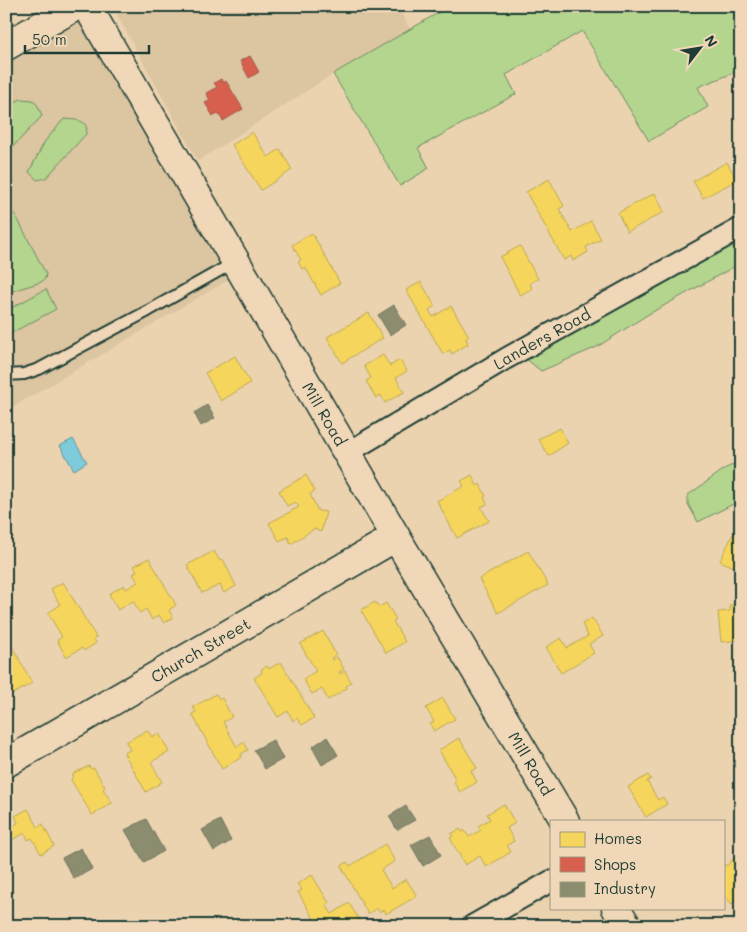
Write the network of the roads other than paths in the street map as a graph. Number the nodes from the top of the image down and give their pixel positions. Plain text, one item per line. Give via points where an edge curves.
1 (76, 6) edge
2 (87, 6) edge
3 (6, 46) edge
4 (741, 228) edge
5 (236, 262) junction
6 (6, 375) edge
7 (347, 453) junction
8 (396, 537) junction
9 (6, 763) edge
10 (564, 820) edge
11 (550, 881) edge
12 (617, 910) edge
13 (472, 926) edge
14 (627, 926) edge

1 - 3 street
2 - 5 street, Mill Road
4 - 7 street, Landers Road via 507,358
5 - 6 lane via 39,369
5 - 7 street, Mill Road
7 - 8 street, Mill Road
8 - 9 street, Church Street
8 - 10 street, Mill Road
11 - 13 street
12 - 14 street

